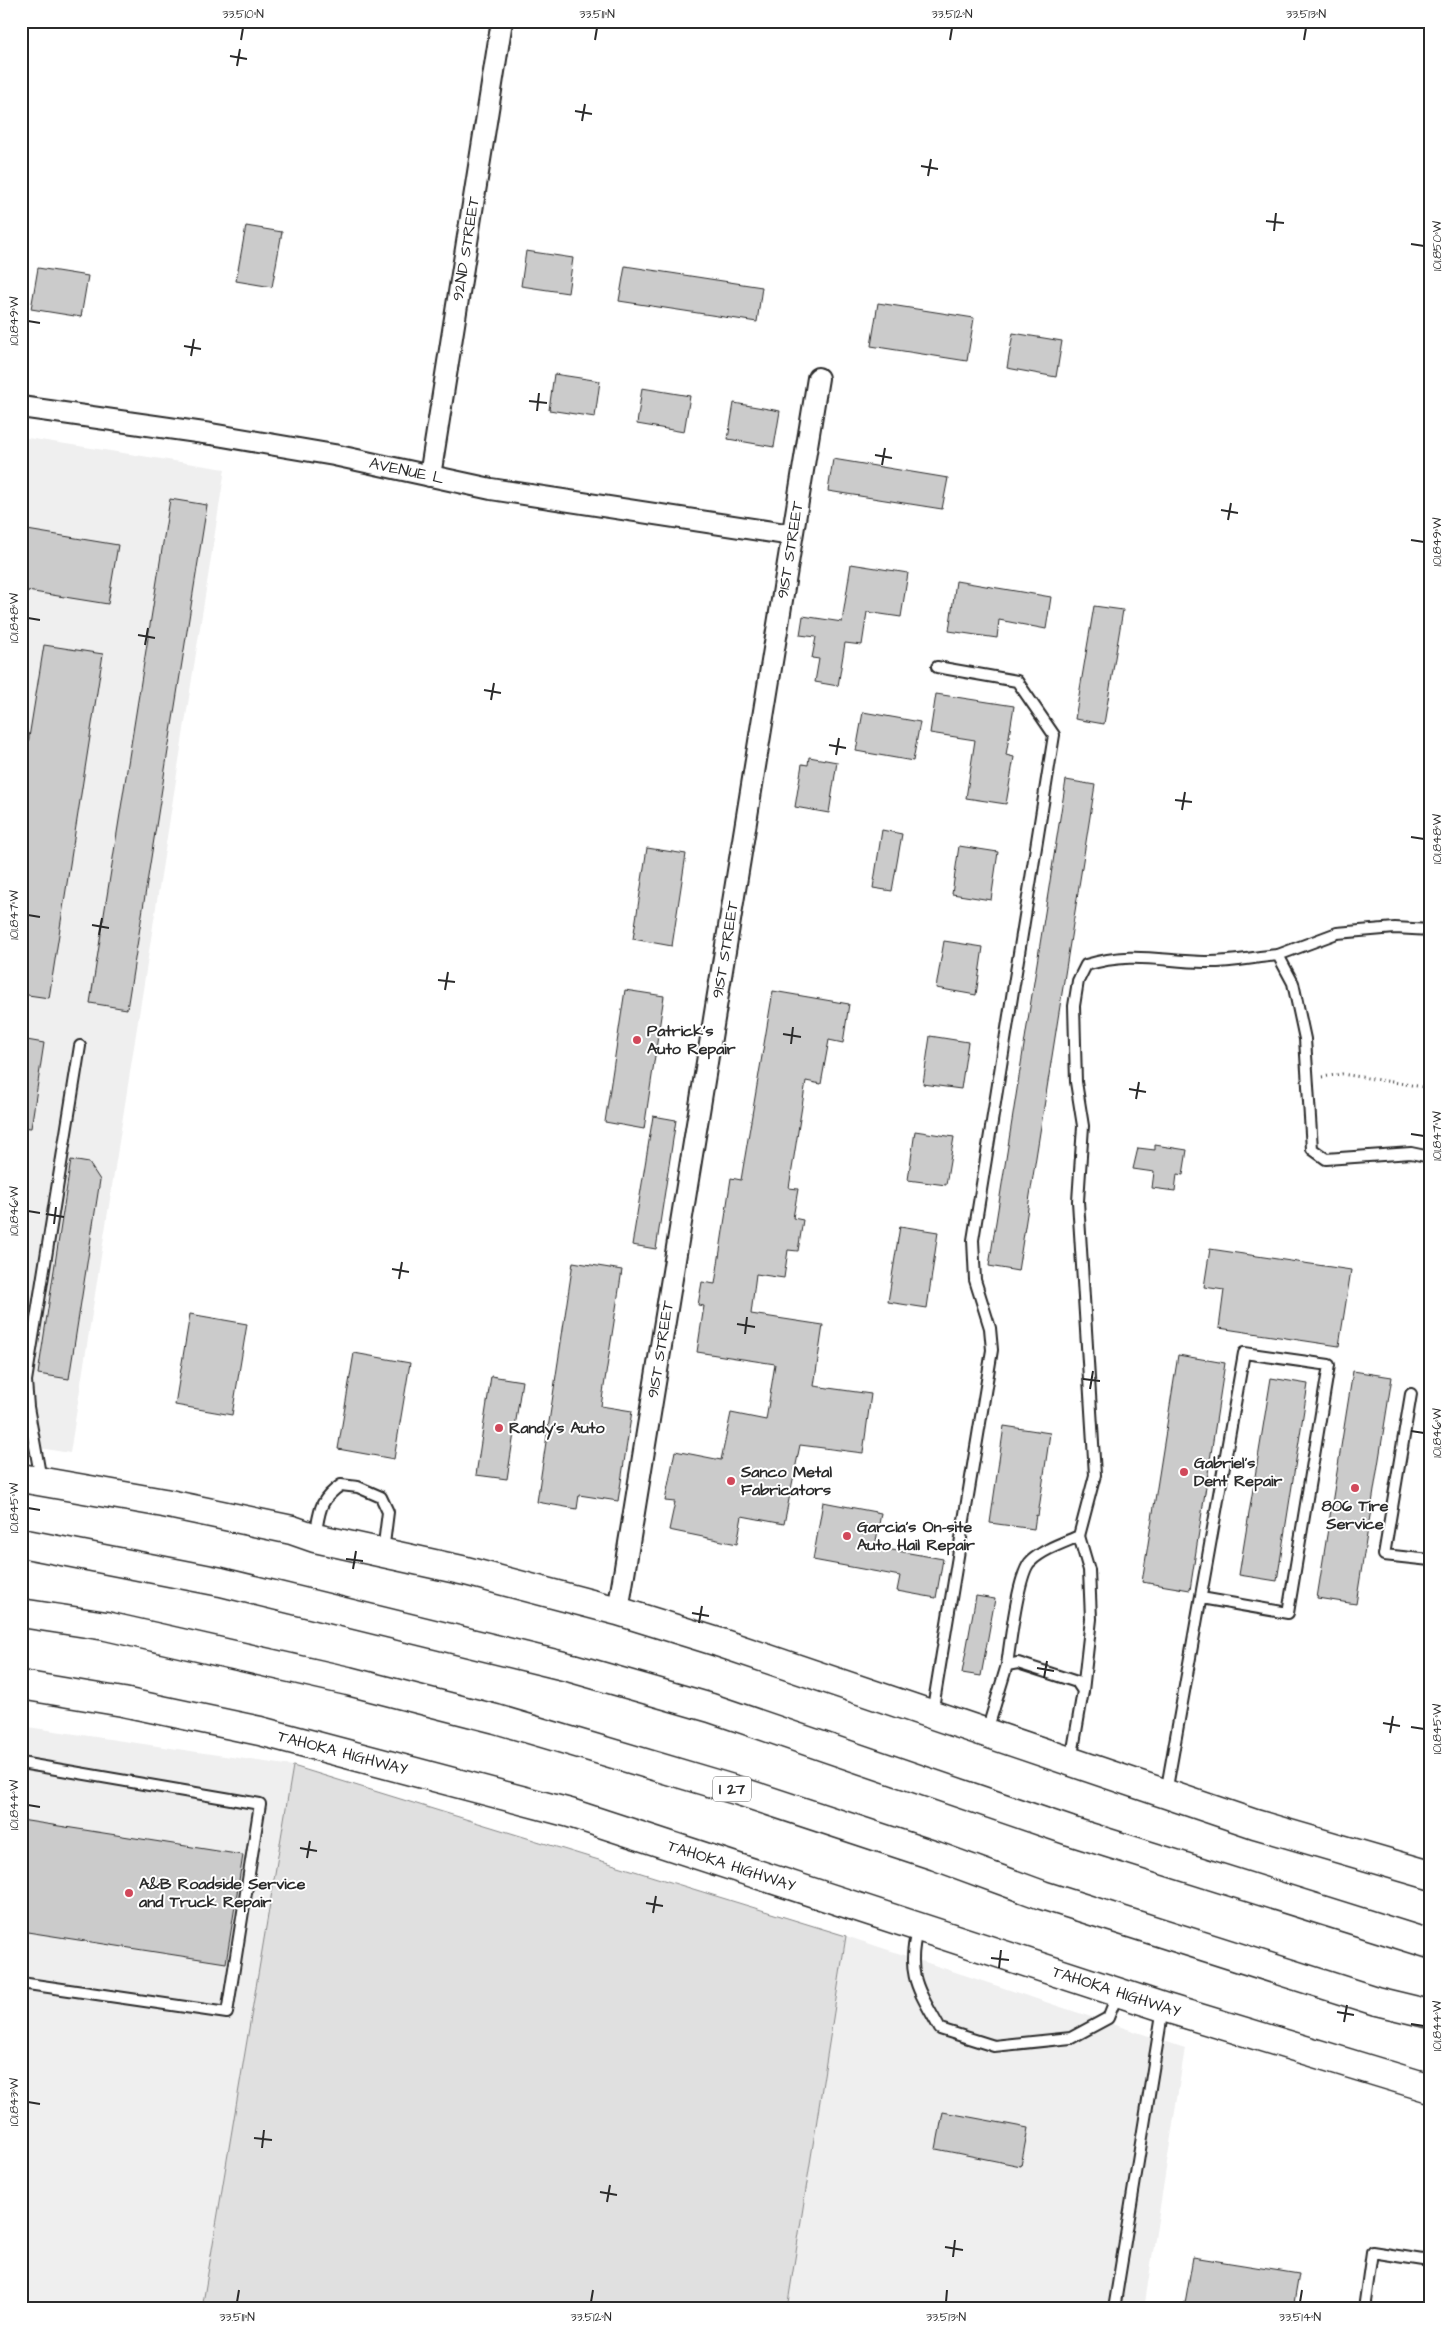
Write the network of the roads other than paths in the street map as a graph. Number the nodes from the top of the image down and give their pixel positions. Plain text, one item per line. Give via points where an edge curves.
1 (502, 21) edge
2 (818, 378) dead end
3 (21, 407) edge
4 (430, 476) junction
5 (792, 535) junction
6 (938, 667) dead end
7 (1430, 930) edge
8 (1278, 955) junction
9 (80, 1046) dead end
10 (1430, 1157) edge
11 (1411, 1394) dead end
12 (27, 1425) edge
13 (31, 1479) edge
14 (21, 1526) edge
15 (1079, 1536) junction
16 (315, 1538) junction
17 (21, 1543) edge
18 (383, 1552) junction
19 (1430, 1560) edge
20 (201, 1578) junction
21 (1201, 1598) junction
22 (618, 1611) junction
23 (21, 1613) edge
24 (21, 1625) edge
25 (133, 1632) junction
26 (1007, 1665) junction
27 (21, 1685) edge
28 (1083, 1691) junction
29 (932, 1714) junction
30 (987, 1733) junction
31 (1071, 1762) junction
32 (21, 1764) edge
33 (1166, 1794) junction
34 (1430, 1875) edge
35 (918, 1927) junction
36 (1430, 1944) edge
37 (21, 1983) edge
38 (1119, 1992) junction
39 (1163, 2007) junction
40 (1430, 2014) edge
41 (1430, 2088) edge
42 (1430, 2262) edge
43 (1114, 2309) edge
44 (1364, 2309) edge

1 - 4 street, 92ND STREET
2 - 5 street, 91ST STREET
3 - 4 street, AVENUE L via 211,434
4 - 5 street, AVENUE L via 491,489
5 - 22 street, 91ST STREET
6 - 29 lane via 1017,680 1054,735 973,1240 975,1280 990,1328 992,1350
7 - 8 lane via 1395,928 1337,933
8 - 10 lane via 1293,983 1305,1039 1312,1149 1326,1159 1411,1153
8 - 15 lane via 1206,962 1142,956 1110,958 1086,965 1078,981 1074,1006 1076,1072 1083,1126 1078,1201 1095,1475
9 - 12 lane via 26,1381
11 - 19 lane via 1384,1554
12 - 13 lane
13 - 16 main road via 164,1502
14 - 20 main road
15 - 26 lane via 1030,1562 1019,1591
15 - 28 lane via 1089,1570 1091,1619
16 - 18 main road
16 - 18 lane via 321,1502 341,1485 358,1487 381,1497 388,1512
17 - 20 main road
18 - 22 main road
20 - 36 main road via 562,1665 711,1708 1070,1831
21 - 21 lane via 1244,1352 1329,1365 1288,1613
21 - 33 lane
22 - 29 main road
23 - 25 main road, I 27
24 - 25 main road
25 - 40 main road, I 27 via 496,1719 739,1791 1042,1895 1376,2001
26 - 28 lane via 1018,1663 1077,1682
26 - 30 lane
27 - 35 main road, TAHOKA HIGHWAY via 123,1702 260,1731 491,1791 602,1823
28 - 31 lane
29 - 30 main road
30 - 31 main road
31 - 33 main road
32 - 37 lane via 260,1804 227,2013
33 - 34 main road via 1255,1824
35 - 38 main road, TAHOKA HIGHWAY
35 - 38 lane via 911,1951 915,1984 940,2030 994,2046 1071,2038 1108,2018
38 - 39 main road, TAHOKA HIGHWAY
39 - 41 main road, TAHOKA HIGHWAY
39 - 43 lane
42 - 44 lane via 1372,2252

